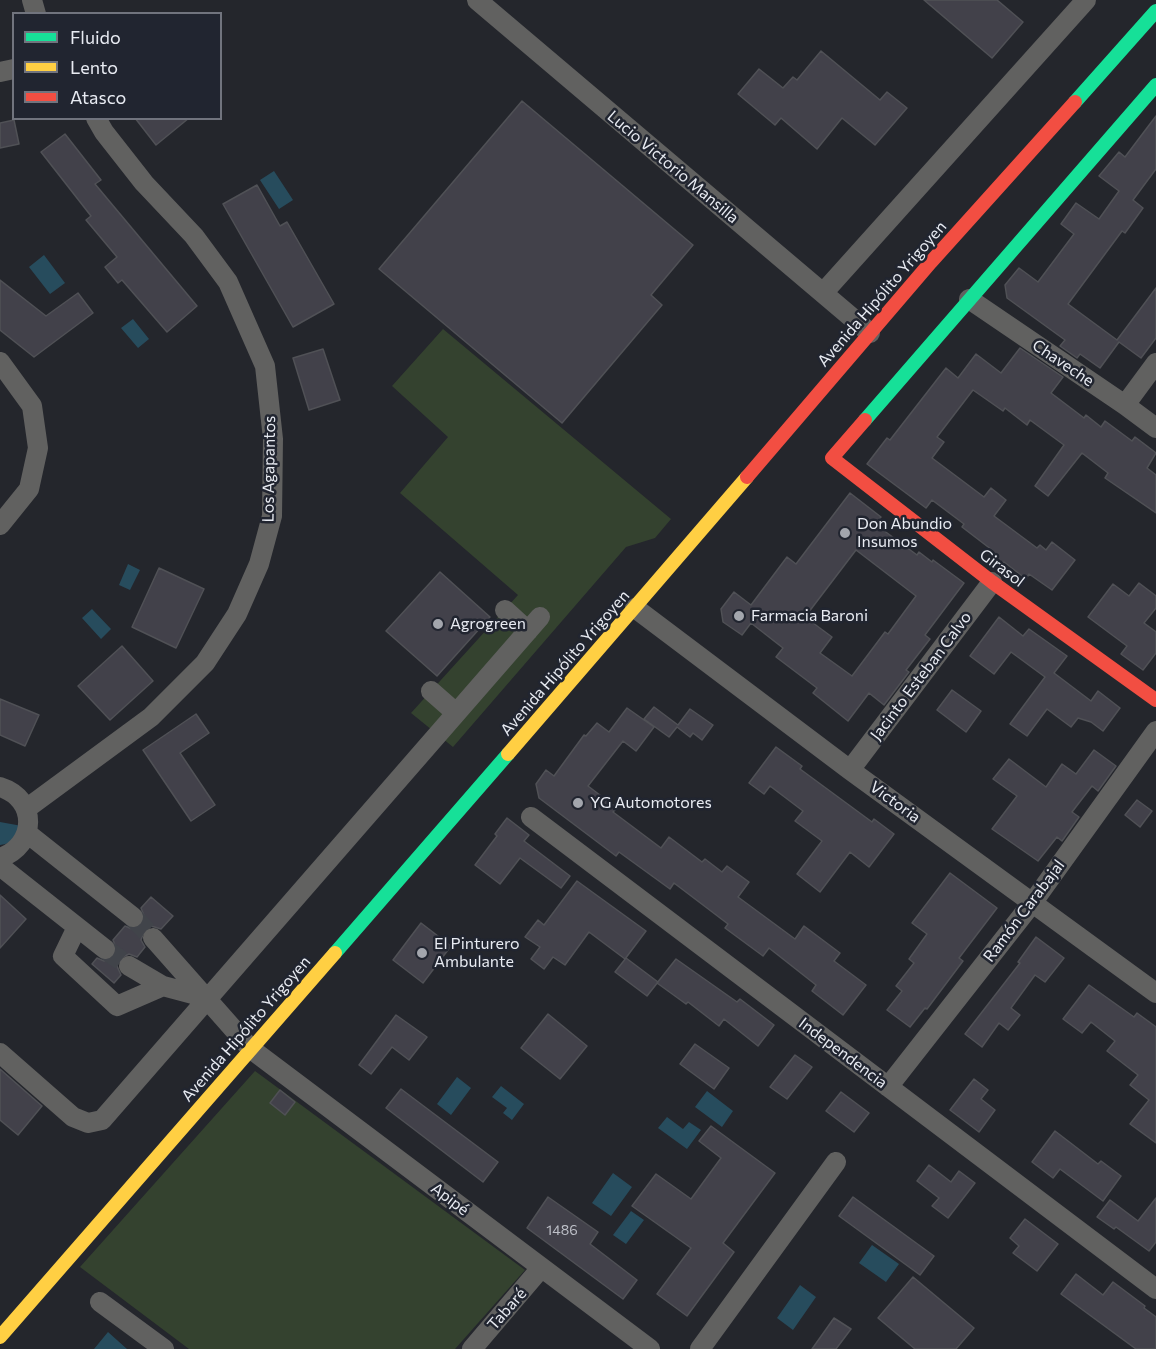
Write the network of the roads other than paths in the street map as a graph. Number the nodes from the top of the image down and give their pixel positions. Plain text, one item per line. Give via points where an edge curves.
1 (477, 0) edge
2 (1086, 0) edge
3 (1156, 11) edge
4 (1156, 86) edge
5 (97, 120) edge
6 (823, 293) junction
7 (969, 299) junction
8 (870, 333) junction
9 (0, 362) edge
10 (1156, 363) edge
11 (1125, 405) junction
12 (1156, 429) edge
13 (0, 525) edge
14 (992, 582) junction
15 (635, 608) junction
16 (505, 610) dead end
17 (431, 691) dead end
18 (1156, 700) edge
19 (456, 713) junction
20 (1156, 731) edge
21 (850, 770) junction
22 (0, 787) edge
23 (26, 809) junction
24 (531, 817) dead end
25 (27, 833) junction
26 (0, 858) edge
27 (0, 866) edge
28 (1033, 902) junction
29 (133, 917) tunnel mouth
30 (78, 927) junction
31 (153, 938) tunnel mouth
32 (105, 949) tunnel mouth
33 (129, 966) tunnel mouth
34 (163, 986) junction
35 (1156, 993) edge
36 (208, 998) junction
37 (251, 1049) junction
38 (0, 1053) edge
39 (888, 1087) junction
40 (836, 1162) dead end
41 (541, 1268) junction
42 (1156, 1289) edge
43 (100, 1302) dead end
44 (0, 1337) edge
45 (164, 1349) edge
46 (472, 1349) edge
47 (650, 1349) edge
48 (700, 1349) edge

1 - 6 street, Lucio Victorio Mansilla
2 - 6 street
3 - 8 main road, Avenida Hipólito Yrigoyen
4 - 7 main road
5 - 23 street, Los Agapantos via 144,183 194,236 228,282 266,366 273,439 272,516 259,564 237,614 205,663 151,717
6 - 8 street, Lucio Victorio Mansilla
7 - 11 street, Chaveche
7 - 14 main road, Girasol via 832,458
8 - 15 main road, Avenida Hipólito Yrigoyen
9 - 13 street via 32,406 38,448 29,489
10 - 11 street
11 - 12 street, Chaveche
14 - 18 main road, Girasol
14 - 21 street, Jacinto Esteban Calvo
15 - 21 street, Victoria
15 - 37 main road, Avenida Hipólito Yrigoyen
16 - 19 street via 534,624
17 - 19 street
19 - 36 street
20 - 28 street, Ramón Carabajal
21 - 28 street, Victoria
22 - 23 street via 12,792
23 - 25 street
24 - 39 street, Independencia
25 - 26 street via 17,849
25 - 29 street
27 - 30 street
28 - 35 street, Victoria
28 - 39 street, Ramón Carabajal
30 - 32 street
30 - 34 street via 63,956 117,1006
31 - 36 street, Apipé
33 - 34 street
34 - 36 street
36 - 37 street, Apipé
36 - 38 street via 102,1119 88,1123 73,1117
37 - 41 street, Apipé
37 - 44 main road, Avenida Hipólito Yrigoyen
39 - 42 street, Independencia
40 - 48 street
41 - 46 street, Tabaré
41 - 47 street, Apipé
43 - 45 street

